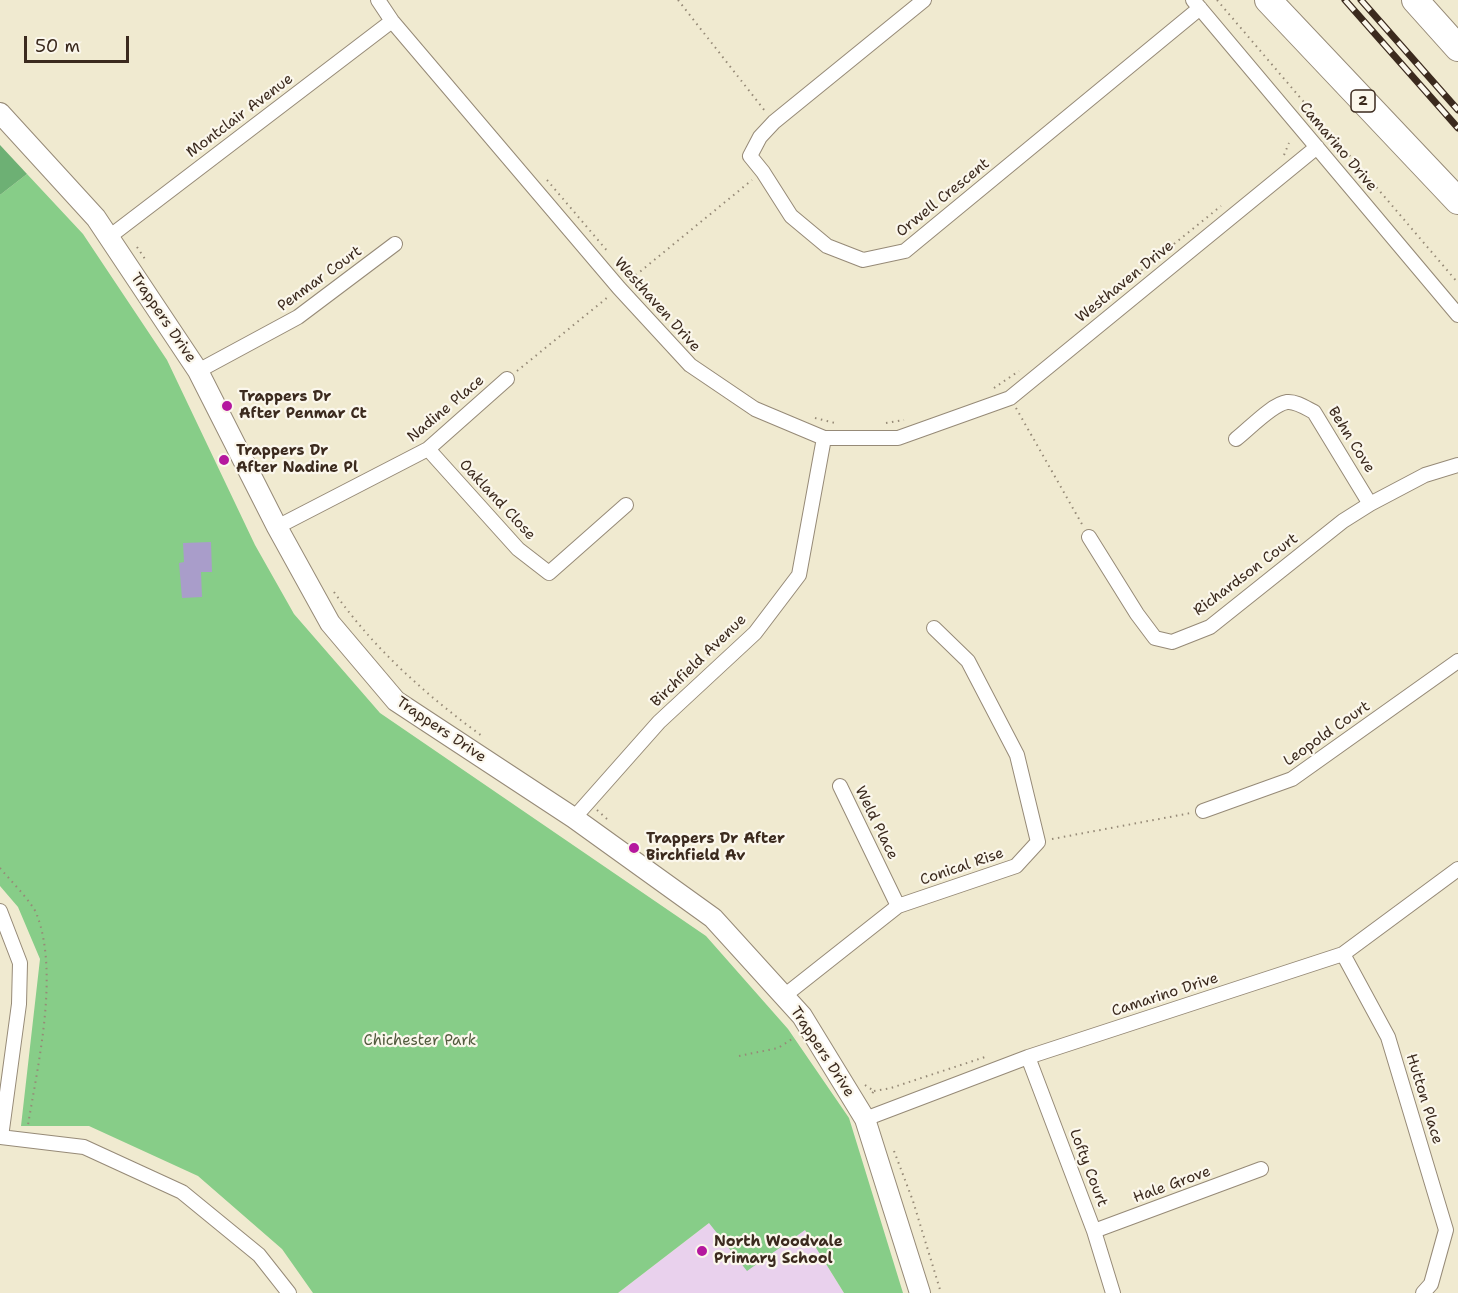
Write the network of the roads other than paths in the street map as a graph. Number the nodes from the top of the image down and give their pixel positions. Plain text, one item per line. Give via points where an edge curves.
1 (378, 0) edge
2 (924, 0) edge
3 (1268, 0) edge
4 (1415, 0) edge
5 (1197, 4) edge
6 (392, 21) junction
7 (1458, 48) edge
8 (0, 113) edge
9 (1317, 147) junction
10 (1458, 201) edge
11 (109, 237) junction
12 (395, 244) dead end
13 (1458, 315) edge
14 (198, 371) junction
15 (507, 379) road end
16 (824, 438) junction
17 (1236, 440) dead end
18 (428, 449) junction
19 (1458, 465) edge
20 (1370, 504) junction
21 (626, 505) dead end
22 (277, 527) junction
23 (1089, 537) road end
24 (934, 628) dead end
25 (1458, 661) edge
26 (840, 786) dead end
27 (581, 811) junction
28 (1203, 811) road end
29 (1458, 869) edge
30 (898, 906) junction
31 (0, 911) edge
32 (1343, 954) junction
33 (784, 996) junction
34 (1028, 1057) junction
35 (872, 1116) junction
36 (1, 1137) edge
37 (1261, 1169) dead end
38 (1094, 1231) junction
39 (289, 1293) edge
40 (920, 1293) edge
41 (1113, 1293) edge
42 (1423, 1293) edge

1 - 6 street, Westhaven Drive
2 - 5 street, Orwell Crescent via 774,122 750,156 791,216 827,246 863,260 905,251
3 - 10 highway, 2
4 - 7 highway
5 - 9 street, Camarino Drive
6 - 11 street, Montclair Avenue
6 - 16 street, Westhaven Drive via 619,288 690,365 755,409
8 - 11 main road, Trappers Drive
9 - 13 street, Camarino Drive
9 - 16 street, Westhaven Drive via 1010,398 898,438
11 - 14 main road, Trappers Drive
12 - 14 street, Penmar Court via 298,317
14 - 22 main road, Trappers Drive
15 - 18 street, Nadine Place
16 - 27 street, Birchfield Avenue via 799,575 755,633 659,722
17 - 20 street, Behn Cove via 1269,411 1286,402 1301,405 1314,412
18 - 21 street, Oakland Close via 518,549 549,573
18 - 22 street, Nadine Place
19 - 20 street, Richardson Court via 1425,475
20 - 23 street, Richardson Court via 1210,627 1172,642 1155,638
22 - 27 main road, Trappers Drive via 330,623 396,701
24 - 30 street, Conical Rise via 969,662 1017,755 1038,842 1016,866
25 - 28 street, Leopold Court via 1292,779
26 - 30 street, Weld Place
27 - 33 main road, Trappers Drive via 713,918
29 - 32 street, Camarino Drive
30 - 33 street, Conical Rise
31 - 36 street via 20,963 19,1004
32 - 34 street, Camarino Drive
32 - 42 street, Hutton Place via 1388,1037 1446,1230 1431,1284
33 - 35 main road, Trappers Drive
34 - 35 street, Camarino Drive
34 - 38 street, Lofty Court
35 - 40 main road, Trappers Drive
36 - 39 street via 84,1147 182,1192 259,1255
37 - 38 street, Hale Grove
38 - 41 street, Lofty Court

